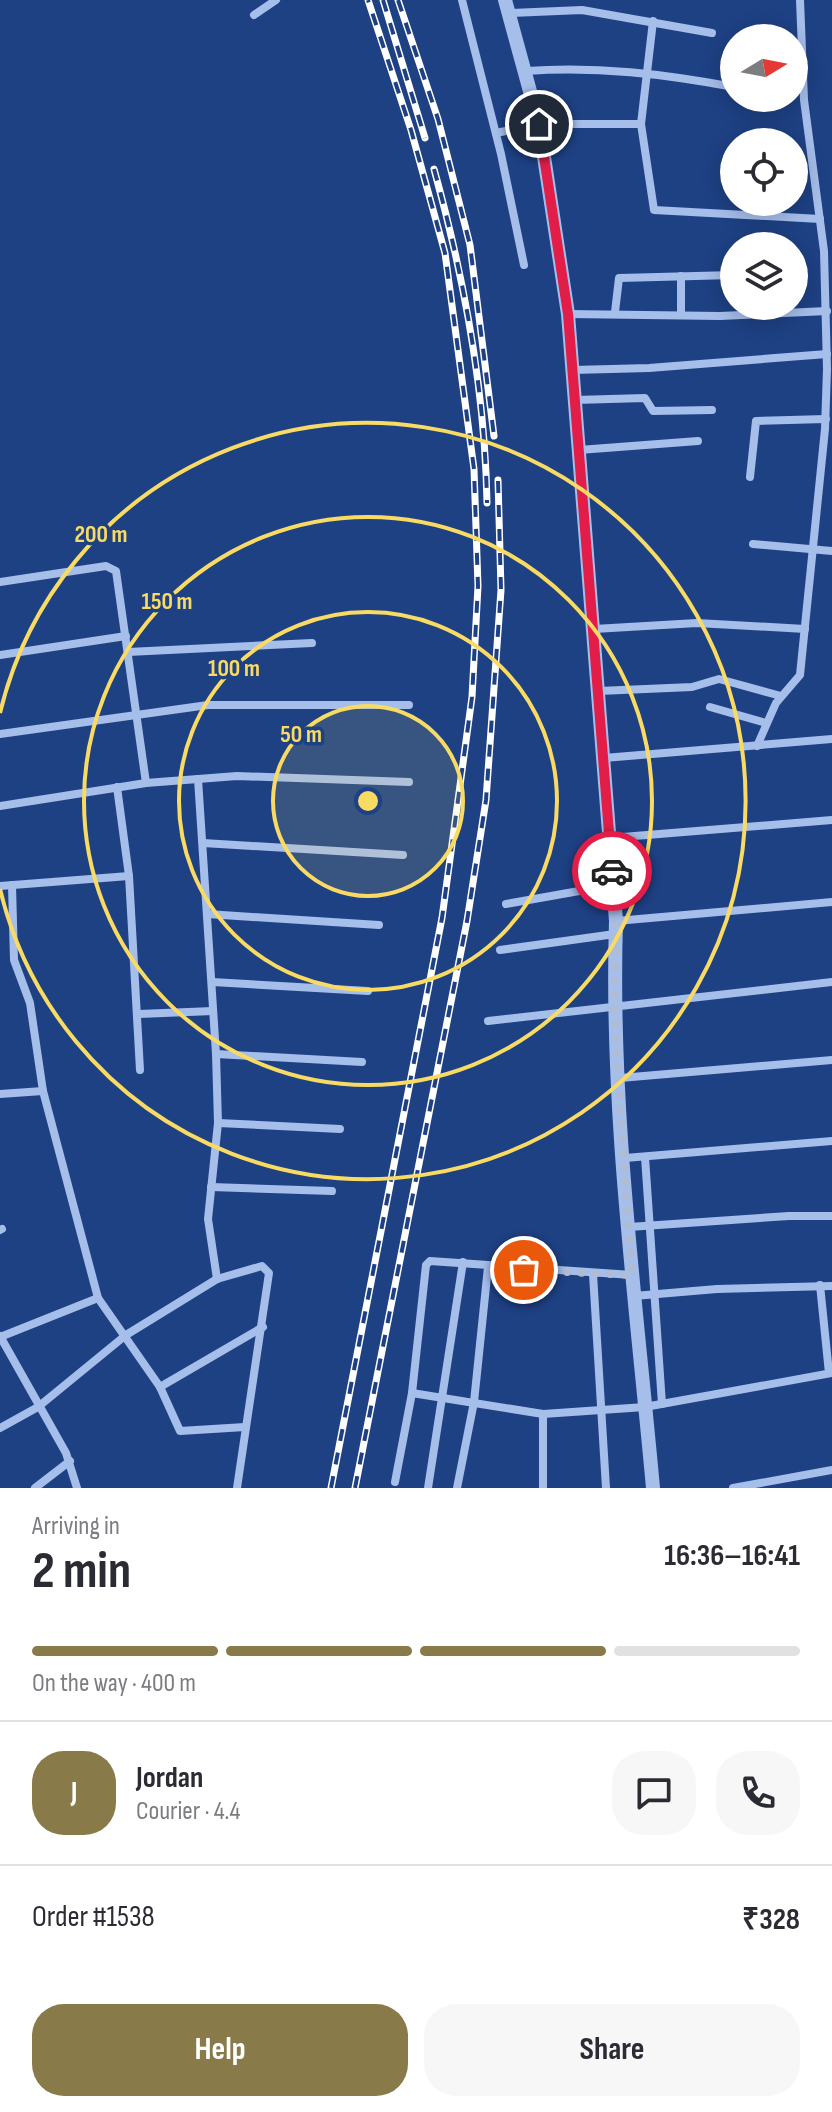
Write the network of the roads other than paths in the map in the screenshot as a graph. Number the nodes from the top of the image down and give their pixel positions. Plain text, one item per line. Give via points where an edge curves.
1 (276, 0) edge
2 (462, 0) edge
3 (800, 0) edge
4 (508, 7) edge
5 (254, 15) dead end
6 (653, 21) junction
7 (800, 24) edge
8 (712, 33) dead end
9 (526, 71) junction
10 (648, 73) junction
11 (720, 85) edge
12 (801, 112) edge
13 (539, 124) junction
14 (641, 124) junction
15 (496, 133) junction
16 (820, 219) junction
17 (828, 264) edge
18 (524, 265) dead end
19 (720, 275) edge
20 (681, 276) junction
21 (827, 311) junction
22 (615, 312) junction
23 (568, 314) junction
24 (681, 314) junction
25 (827, 354) junction
26 (830, 369) edge
27 (573, 370) junction
28 (575, 400) junction
29 (712, 410) dead end
30 (828, 426) edge
31 (698, 441) dead end
32 (579, 450) junction
33 (750, 477) dead end
34 (753, 544) dead end
35 (813, 549) junction
36 (832, 551) edge
37 (0, 582) edge
38 (594, 629) junction
39 (805, 629) junction
40 (126, 636) junction
41 (312, 643) dead end
42 (128, 652) junction
43 (0, 655) edge
44 (599, 691) junction
45 (781, 696) junction
46 (409, 705) dead end
47 (710, 707) dead end
48 (136, 714) junction
49 (766, 723) junction
50 (0, 734) edge
51 (832, 739) edge
52 (757, 746) junction
53 (604, 758) junction
54 (198, 779) junction
55 (409, 782) dead end
56 (146, 783) junction
57 (117, 787) junction
58 (0, 806) edge
59 (832, 820) edge
60 (610, 838) junction
61 (203, 843) junction
62 (403, 855) dead end
63 (129, 876) junction
64 (12, 885) junction
65 (613, 885) junction
66 (0, 886) edge
67 (832, 902) edge
68 (506, 904) dead end
69 (207, 914) junction
70 (379, 925) dead end
71 (615, 928) junction
72 (500, 950) dead end
73 (212, 982) junction
74 (832, 982) edge
75 (368, 991) dead end
76 (614, 1007) junction
77 (213, 1011) junction
78 (139, 1014) junction
79 (488, 1021) dead end
80 (216, 1054) junction
81 (832, 1060) edge
82 (362, 1062) dead end
83 (140, 1070) dead end
84 (620, 1078) junction
85 (43, 1091) junction
86 (0, 1094) edge
87 (218, 1123) junction
88 (340, 1129) dead end
89 (832, 1141) edge
90 (645, 1157) junction
91 (625, 1158) junction
92 (211, 1187) junction
93 (332, 1191) dead end
94 (832, 1216) edge
95 (650, 1225) junction
96 (629, 1227) junction
97 (463, 1262) junction
98 (488, 1267) junction
99 (593, 1274) junction
100 (632, 1275) junction
101 (217, 1279) junction
102 (820, 1285) junction
103 (832, 1286) edge
104 (655, 1294) junction
105 (634, 1296) junction
106 (98, 1298) junction
107 (263, 1327) junction
108 (126, 1335) junction
109 (0, 1336) edge
110 (831, 1373) edge
111 (160, 1387) junction
112 (412, 1393) junction
113 (442, 1397) junction
114 (474, 1402) junction
115 (662, 1404) junction
116 (38, 1407) junction
117 (645, 1407) junction
118 (601, 1411) junction
119 (543, 1414) junction
120 (245, 1427) junction
121 (0, 1428) edge
122 (70, 1461) junction
123 (832, 1470) edge
124 (395, 1482) dead end
125 (35, 1488) edge
126 (77, 1488) edge
127 (237, 1488) edge
128 (428, 1488) edge
129 (457, 1488) edge
130 (543, 1488) edge
131 (606, 1488) edge
132 (653, 1488) edge
133 (733, 1488) edge

1 - 5 street
2 - 15 street
3 - 7 street
4 - 6 street via 582,10
4 - 9 street
6 - 8 street
6 - 10 street
9 - 10 street
9 - 13 street
10 - 11 street
10 - 14 street
12 - 16 street
13 - 14 street
13 - 15 street
13 - 23 street
14 - 16 street via 654,210
15 - 18 street
16 - 17 street
17 - 21 street
19 - 20 street
20 - 22 street via 619,278
20 - 24 street
21 - 24 street
21 - 25 street
22 - 23 street
22 - 24 street
23 - 27 street
25 - 26 street
25 - 27 street
26 - 30 street
27 - 28 street
28 - 29 street via 640,397 653,411
28 - 32 street
30 - 33 street via 756,421
30 - 35 street
31 - 32 street
32 - 38 street
34 - 35 street
35 - 36 street
35 - 39 street
37 - 40 street via 112,566 120,581
38 - 39 street via 697,623
38 - 44 street
39 - 45 street via 800,675
40 - 42 street
40 - 43 street
41 - 42 street
42 - 48 street
44 - 45 street via 692,687 719,679
44 - 53 street
45 - 49 street
46 - 48 street via 208,705
47 - 49 street
48 - 50 street
48 - 56 street
49 - 52 street
51 - 52 street
52 - 53 street
53 - 60 street
54 - 55 street via 265,775
54 - 56 street
54 - 61 street
56 - 57 street
57 - 58 street
57 - 63 street
59 - 60 street
60 - 65 street
61 - 62 street
61 - 69 street
63 - 64 street
63 - 78 street
64 - 66 street
64 - 85 street via 14,960 30,1003
65 - 68 street
65 - 71 street
67 - 71 street
69 - 70 street
69 - 73 street
71 - 72 street
71 - 76 street
73 - 75 street
73 - 77 street
74 - 76 street
76 - 79 street
76 - 84 street
77 - 78 street
77 - 80 street
78 - 83 street
80 - 82 street
80 - 87 street
81 - 84 street
84 - 91 street
85 - 86 street
85 - 106 street
87 - 88 street
87 - 92 street
89 - 90 street
90 - 91 street
90 - 95 street
91 - 96 street
92 - 93 street
92 - 101 street via 209,1233
94 - 95 street
95 - 96 street
95 - 104 street
96 - 100 street
97 - 98 street
97 - 112 street via 437,1259 426,1265
97 - 113 street
98 - 99 street
98 - 114 street
99 - 100 street
99 - 118 street
100 - 105 street
101 - 107 street via 266,1267
101 - 108 street
102 - 103 street
102 - 104 street
102 - 110 street
104 - 105 street
104 - 115 street
105 - 117 street
106 - 108 street
106 - 109 street
107 - 111 street
107 - 120 street
108 - 111 street
108 - 116 street
109 - 116 street
110 - 115 street
111 - 120 street via 180,1431
112 - 113 street
112 - 124 street
113 - 114 street
113 - 128 street
114 - 119 street
114 - 129 street
115 - 117 street
116 - 121 street
116 - 122 street
117 - 118 street
117 - 132 street
118 - 119 street
118 - 131 street
119 - 130 street
120 - 127 street
122 - 125 street
122 - 126 street
123 - 133 street

